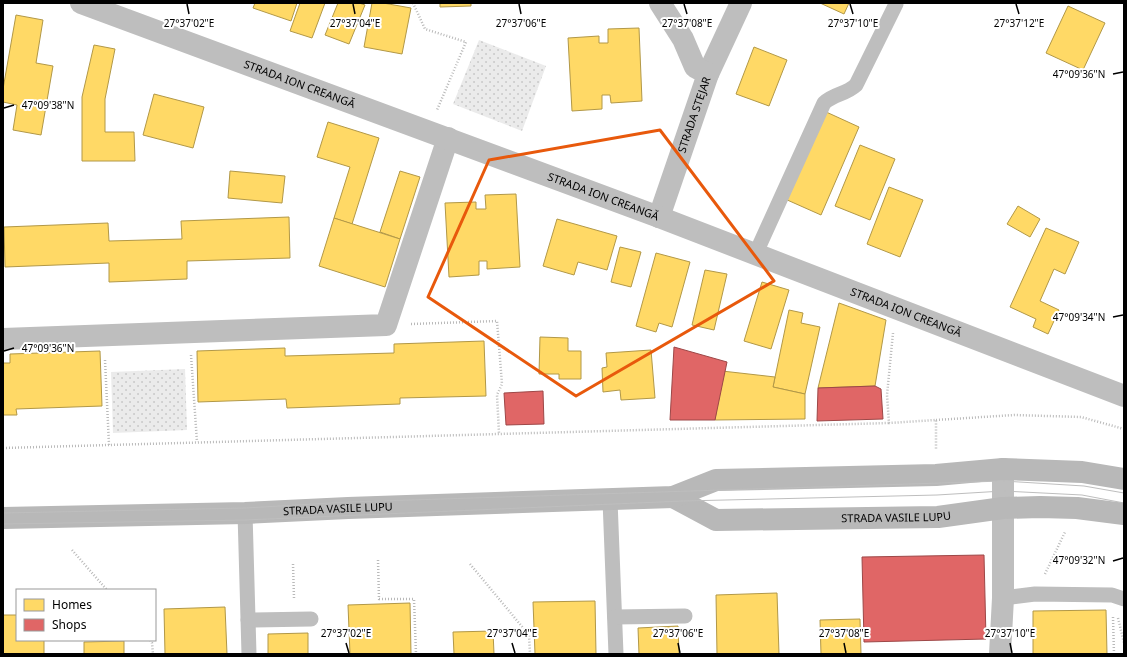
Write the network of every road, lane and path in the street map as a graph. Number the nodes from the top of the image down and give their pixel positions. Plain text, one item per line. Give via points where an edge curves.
1 (81, 3) edge
2 (413, 3) edge
3 (660, 3) edge
4 (741, 3) edge
5 (896, 4) dead end
6 (708, 74) junction
7 (428, 131) junction
8 (448, 138) junction
9 (659, 217) junction
10 (755, 255) junction
11 (386, 325) junction
12 (190, 332) junction
13 (892, 335) dead end
14 (103, 336) junction
15 (3, 339) edge
16 (1124, 396) edge
17 (936, 420) junction
18 (889, 423) junction
19 (1124, 429) edge
20 (499, 433) junction
21 (197, 442) junction
22 (109, 445) junction
23 (3, 448) edge
24 (1003, 469) junction
25 (936, 475) junction
26 (1124, 479) edge
27 (673, 497) junction
28 (610, 500) junction
29 (1003, 508) junction
30 (1077, 508) junction
31 (245, 513) junction
32 (1124, 514) edge
33 (3, 518) edge
34 (72, 550) dead end
35 (378, 560) dead end
36 (293, 564) dead end
37 (470, 564) dead end
38 (106, 589) edge
39 (1035, 594) junction
40 (1118, 597) edge
41 (1003, 598) junction
42 (685, 616) dead end
43 (615, 617) junction
44 (294, 618) junction
45 (311, 619) dead end
46 (248, 620) junction
47 (151, 641) edge
48 (153, 654) edge
49 (249, 654) edge
50 (416, 654) edge
51 (530, 654) edge
52 (616, 654) edge
53 (1000, 654) edge
54 (1114, 654) edge

1 - 7 street, STRADA ION CREANGĂ
2 - 7 path via 425,29 466,42
3 - 6 street, STRADA STEJAR via 683,39 694,67
4 - 6 street
5 - 10 lane via 856,85 849,92 832,96 824,103
6 - 9 street, STRADA STEJAR
7 - 8 street, STRADA ION CREANGĂ
8 - 9 street, STRADA ION CREANGĂ
8 - 11 street
9 - 10 street, STRADA ION CREANGĂ
10 - 16 street, STRADA ION CREANGĂ
11 - 12 street
11 - 20 path via 497,321 502,384 497,396
12 - 14 street
12 - 21 path
13 - 18 path via 887,395
14 - 15 street
14 - 22 path
17 - 18 path
17 - 19 path via 1014,415 1081,417
17 - 25 path
18 - 20 path
20 - 21 path
21 - 22 path
22 - 23 path
24 - 25 main road, STRADA VASILE LUPU
24 - 26 main road, STRADA VASILE LUPU via 1082,472
24 - 29 street
25 - 27 main road, STRADA VASILE LUPU via 716,480
27 - 28 main road, STRADA VASILE LUPU
27 - 29 main road, STRADA VASILE LUPU via 716,520 938,517
28 - 31 main road, STRADA VASILE LUPU
28 - 43 lane
29 - 30 main road, STRADA VASILE LUPU
29 - 41 street
30 - 32 main road, STRADA VASILE LUPU
30 - 39 path
31 - 33 main road, STRADA VASILE LUPU
31 - 46 lane
34 - 38 path
35 - 50 path via 379,600 414,599
36 - 44 path
37 - 51 path via 529,635
39 - 40 lane
39 - 41 lane
40 - 54 path
41 - 53 street
42 - 43 lane
43 - 52 lane
44 - 45 lane
44 - 46 lane
46 - 49 lane
47 - 48 path

